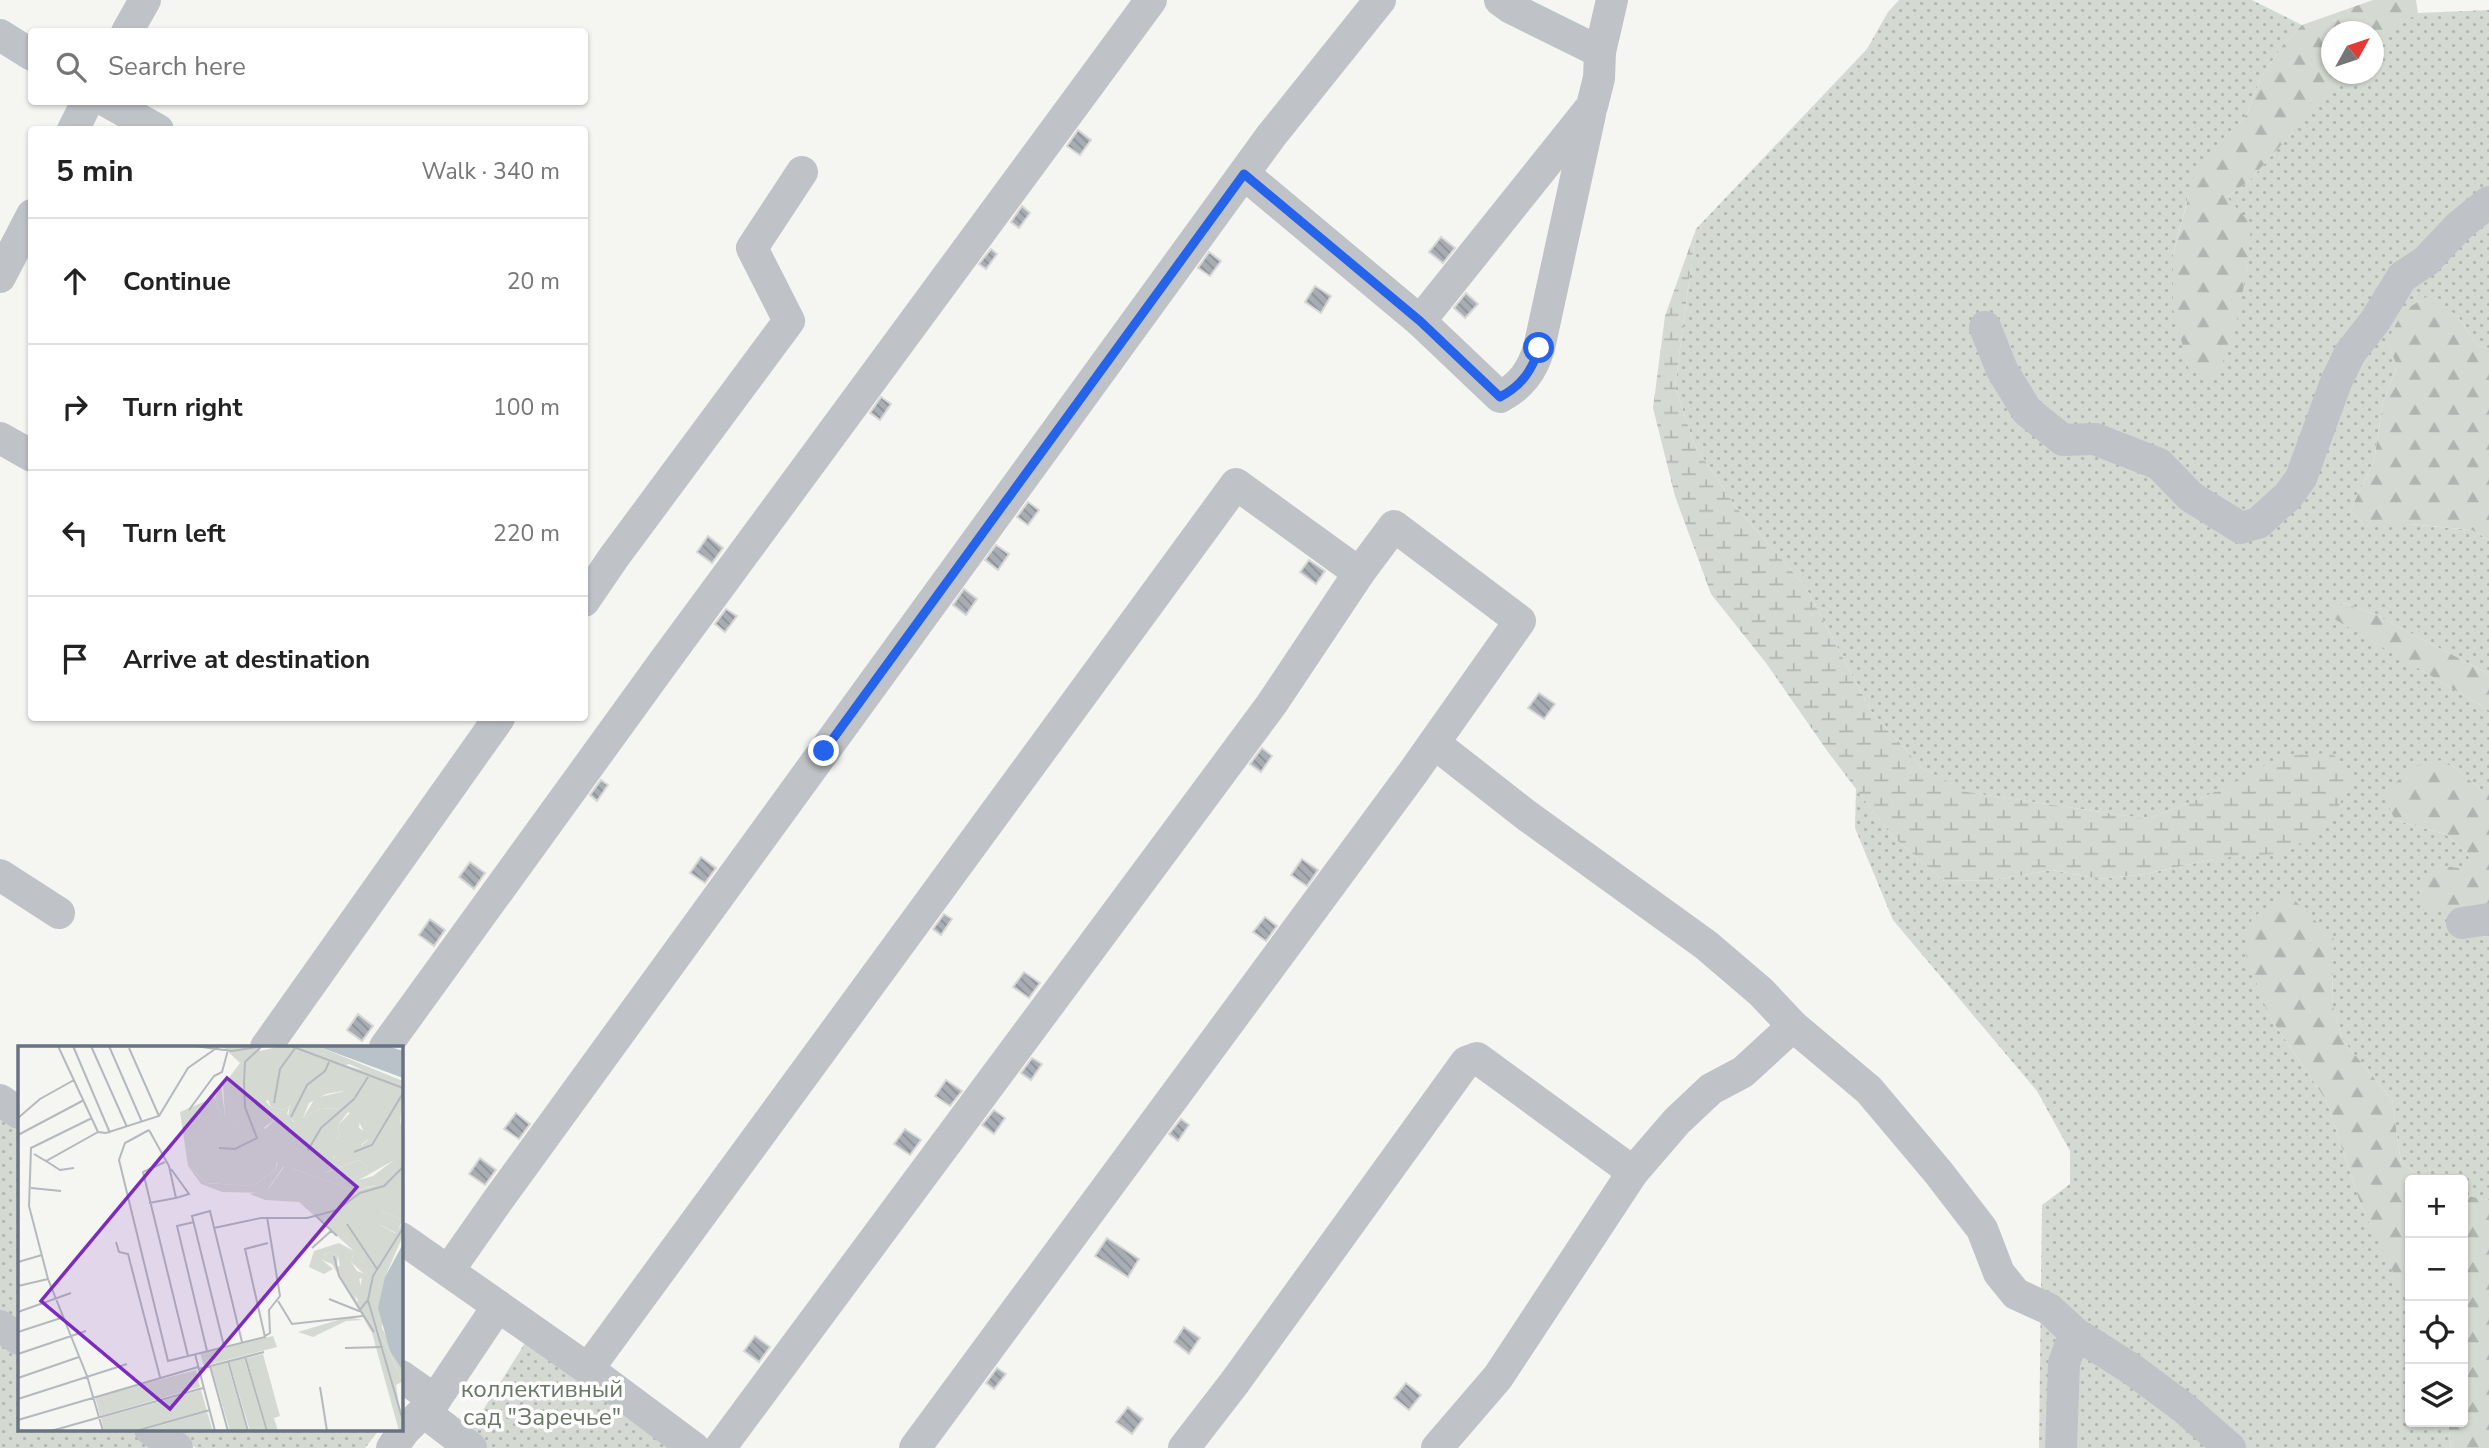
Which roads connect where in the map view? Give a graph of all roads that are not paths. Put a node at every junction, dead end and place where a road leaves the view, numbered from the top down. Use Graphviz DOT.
graph roads {
  1 [pos="145,0"];
  2 [pos="1151,0"];
  3 [pos="1380,0"];
  4 [pos="1500,0"];
  5 [pos="1612,0"];
  6 [pos="129,28"];
  7 [pos="0,35"];
  8 [pos="28,52"];
  9 [pos="1600,52"];
  10 [pos="86,105"];
  11 [pos="113,105"];
  12 [pos="1592,106"];
  13 [pos="75,126"];
  14 [pos="152,126"];
  15 [pos="802,172"];
  16 [pos="1244,174"];
  17 [pos="2489,202"];
  18 [pos="17,229"];
  19 [pos="0,277"];
  20 [pos="1420,321"];
  21 [pos="1985,327"];
  22 [pos="0,438"];
  23 [pos="28,454"];
  24 [pos="1359,573"];
  25 [pos="588,595"];
  26 [pos="497,721"];
  27 [pos="1434,743"];
  28 [pos="0,875"];
  29 [pos="59,913"];
  30 [pos="1793,1026"];
  31 [pos="267,1046"];
  32 [pos="386,1046"];
  33 [pos="0,1100"];
  34 [pos="18,1112"];
  35 [pos="1633,1172"];
  36 [pos="402,1239"];
  37 [pos="449,1270"];
  38 [pos="498,1306"];
  39 [pos="0,1326"];
  40 [pos="2075,1333"];
  41 [pos="18,1338"];
  42 [pos="588,1369"];
  43 [pos="402,1377"];
  44 [pos="429,1406"];
  45 [pos="151,1430"];
  46 [pos="177,1448"];
  47 [pos="392,1448"];
  48 [pos="471,1448"];
  49 [pos="695,1448"];
  50 [pos="720,1448"];
  51 [pos="915,1448"];
  52 [pos="1184,1448"];
  53 [pos="1437,1448"];
  54 [pos="2061,1448"];
  55 [pos="2230,1448"];
  1 -- 6 [label="lane"];
  2 -- 32 [label="lane"];
  3 -- 16 [label="lane"];
  4 -- 9 [label="lane"];
  5 -- 9 [label="lane"];
  7 -- 8 [label="lane"];
  9 -- 12 [label="lane"];
  10 -- 13 [label="lane"];
  11 -- 14 [label="lane"];
  12 -- 20 [label="lane"];
  12 -- 20 [label="lane"];
  15 -- 25 [label="lane"];
  16 -- 20 [label="lane"];
  16 -- 37 [label="lane"];
  17 -- 21 [label="lane"];
  18 -- 19 [label="lane"];
  22 -- 23 [label="lane"];
  24 -- 27 [label="lane"];
  24 -- 42 [label="lane"];
  24 -- 50 [label="lane"];
  26 -- 31 [label="lane"];
  27 -- 30 [label="lane"];
  27 -- 51 [label="lane"];
  28 -- 29 [label="lane"];
  30 -- 35 [label="lane"];
  30 -- 40 [label="lane"];
  33 -- 34 [label="lane"];
  35 -- 52 [label="lane"];
  35 -- 53 [label="lane"];
  36 -- 37 [label="lane"];
  37 -- 38 [label="lane"];
  38 -- 42 [label="lane"];
  38 -- 44 [label="lane"];
  39 -- 41 [label="lane"];
  40 -- 54 [label="lane"];
  40 -- 55 [label="lane"];
  42 -- 49 [label="lane"];
  43 -- 44 [label="lane"];
  44 -- 47 [label="lane"];
  44 -- 48 [label="lane"];
  45 -- 46 [label="lane"];
}
